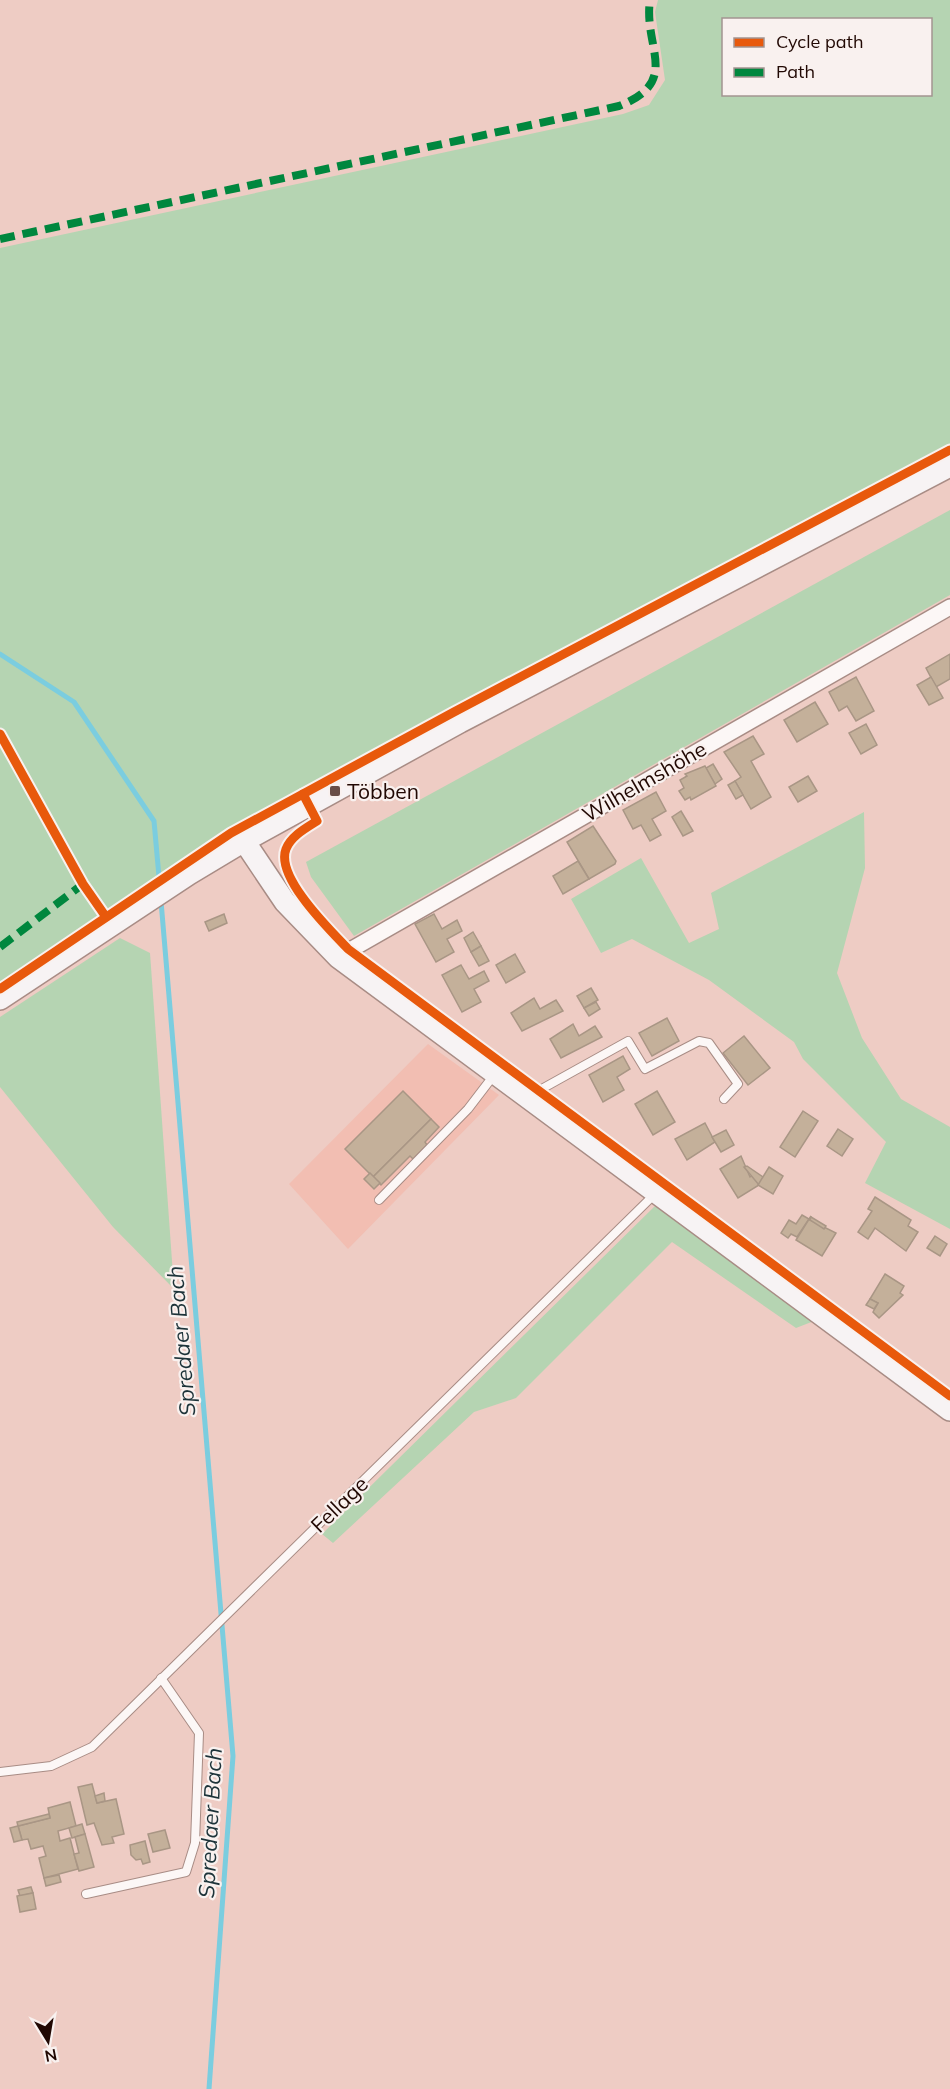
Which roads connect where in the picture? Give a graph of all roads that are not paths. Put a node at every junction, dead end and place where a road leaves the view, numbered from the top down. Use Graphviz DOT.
graph roads {
  1 [pos="950,466"];
  2 [pos="950,607"];
  3 [pos="244,841"];
  4 [pos="95,902"];
  5 [pos="105,917"];
  6 [pos="338,957"];
  7 [pos="0,999"];
  8 [pos="495,1073"];
  9 [pos="724,1099"];
  10 [pos="530,1100"];
  11 [pos="660,1189"];
  12 [pos="379,1200"];
  13 [pos="950,1410"];
  14 [pos="161,1678"];
  15 [pos="0,1772"];
  16 [pos="86,1894"];
  1 -- 3 [label="main road"];
  2 -- 6 [label="street, Wilhelmshöhe"];
  3 -- 6 [label="main road"];
  3 -- 7 [label="main road"];
  4 -- 5 [label="lane"];
  6 -- 8 [label="main road"];
  8 -- 10 [label="main road"];
  8 -- 12 [label="lane"];
  9 -- 10 [label="lane"];
  10 -- 11 [label="main road"];
  11 -- 13 [label="main road"];
  11 -- 14 [label="lane, Fellage"];
  14 -- 15 [label="lane, Fellage"];
  14 -- 16 [label="lane"];
}
